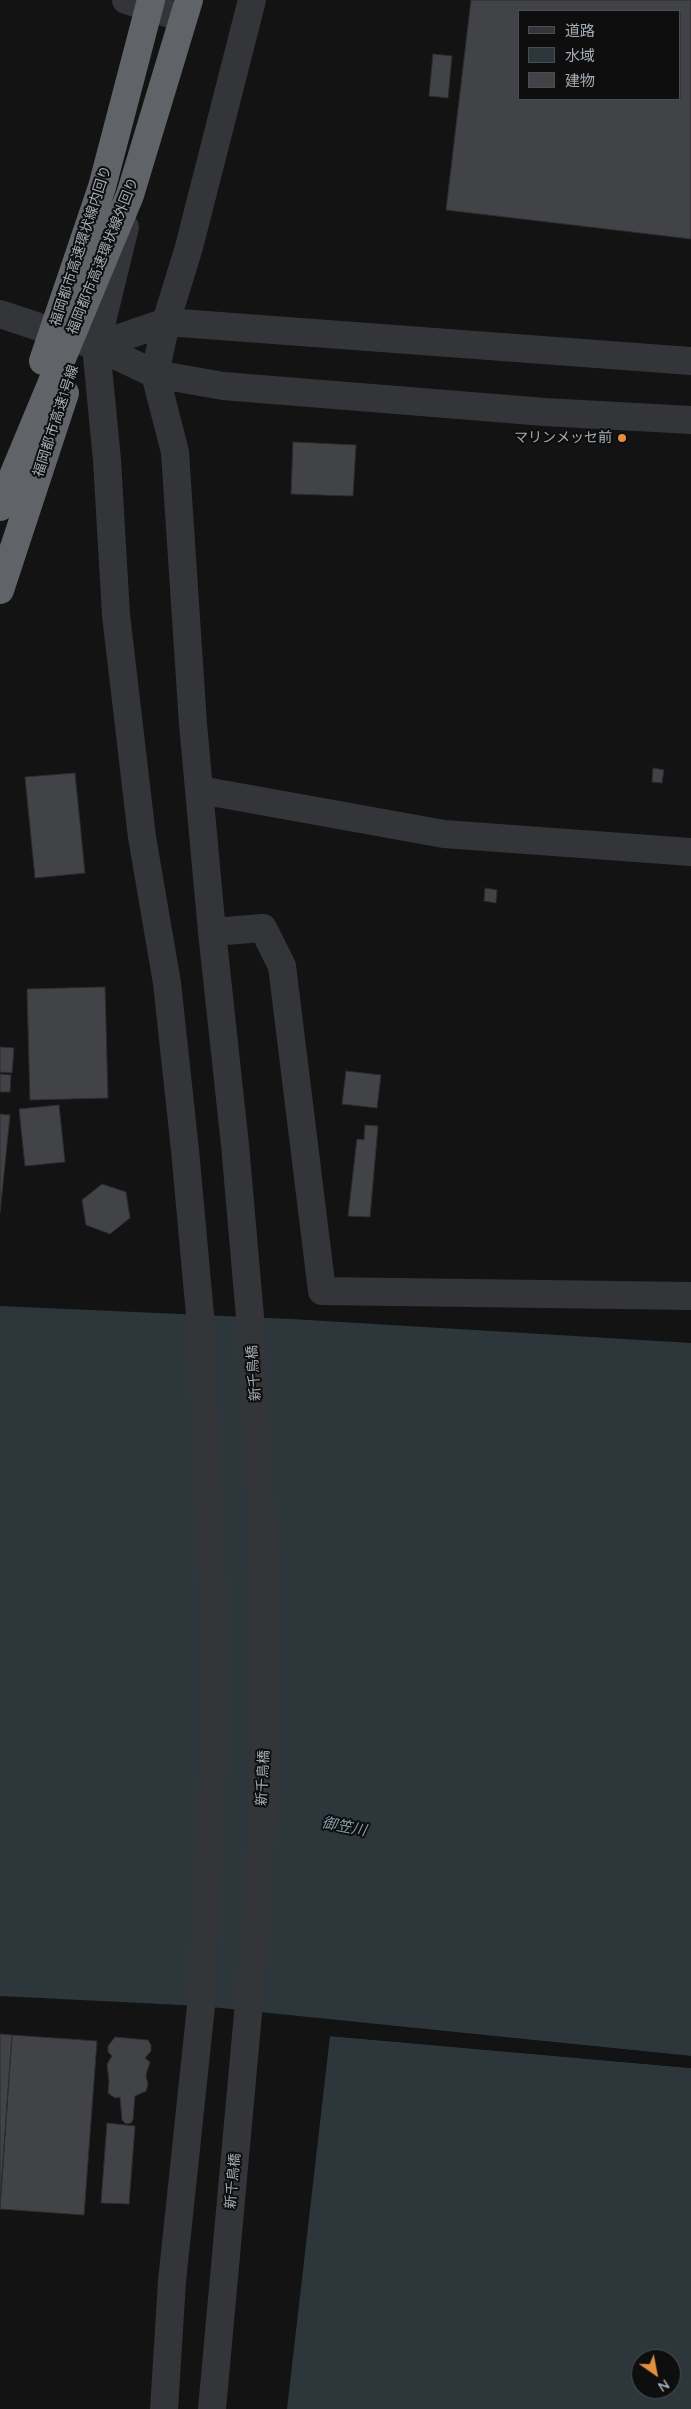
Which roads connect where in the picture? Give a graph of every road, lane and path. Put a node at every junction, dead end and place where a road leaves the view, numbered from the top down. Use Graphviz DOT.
graph roads {
  1 [pos="126,0"];
  2 [pos="151,0"];
  3 [pos="252,0"];
  4 [pos="182,5"];
  5 [pos="130,195"];
  6 [pos="0,314"];
  7 [pos="166,322"];
  8 [pos="96,346"];
  9 [pos="691,361"];
  10 [pos="155,374"];
  11 [pos="691,420"];
  12 [pos="0,488"];
  13 [pos="0,507"];
  14 [pos="0,590"];
  15 [pos="200,790"];
  16 [pos="691,852"];
  17 [pos="212,932"];
  18 [pos="691,1296"];
  19 [pos="164,2409"];
  20 [pos="212,2409"];
  1 -- 4 [label="street"];
  2 -- 12 [label="highway, 福岡都市高速環状線内回り, bridge"];
  3 -- 7 [label="street"];
  4 -- 5 [label="highway, 福岡都市高速環状線外回り, bridge"];
  4 -- 8 [label="street"];
  5 -- 13 [label="highway, 福岡都市高速環状線外回り, bridge"];
  5 -- 14 [label="highway, 福岡都市高速1号線, bridge"];
  6 -- 8 [label="street"];
  7 -- 8 [label="street"];
  7 -- 9 [label="street"];
  7 -- 10 [label="street"];
  8 -- 10 [label="street"];
  8 -- 19 [label="street"];
  10 -- 11 [label="street"];
  10 -- 15 [label="street, 新千鳥橋"];
  15 -- 16 [label="street"];
  15 -- 17 [label="street, 新千鳥橋"];
  17 -- 18 [label="street"];
  17 -- 20 [label="street, 新千鳥橋"];
}
